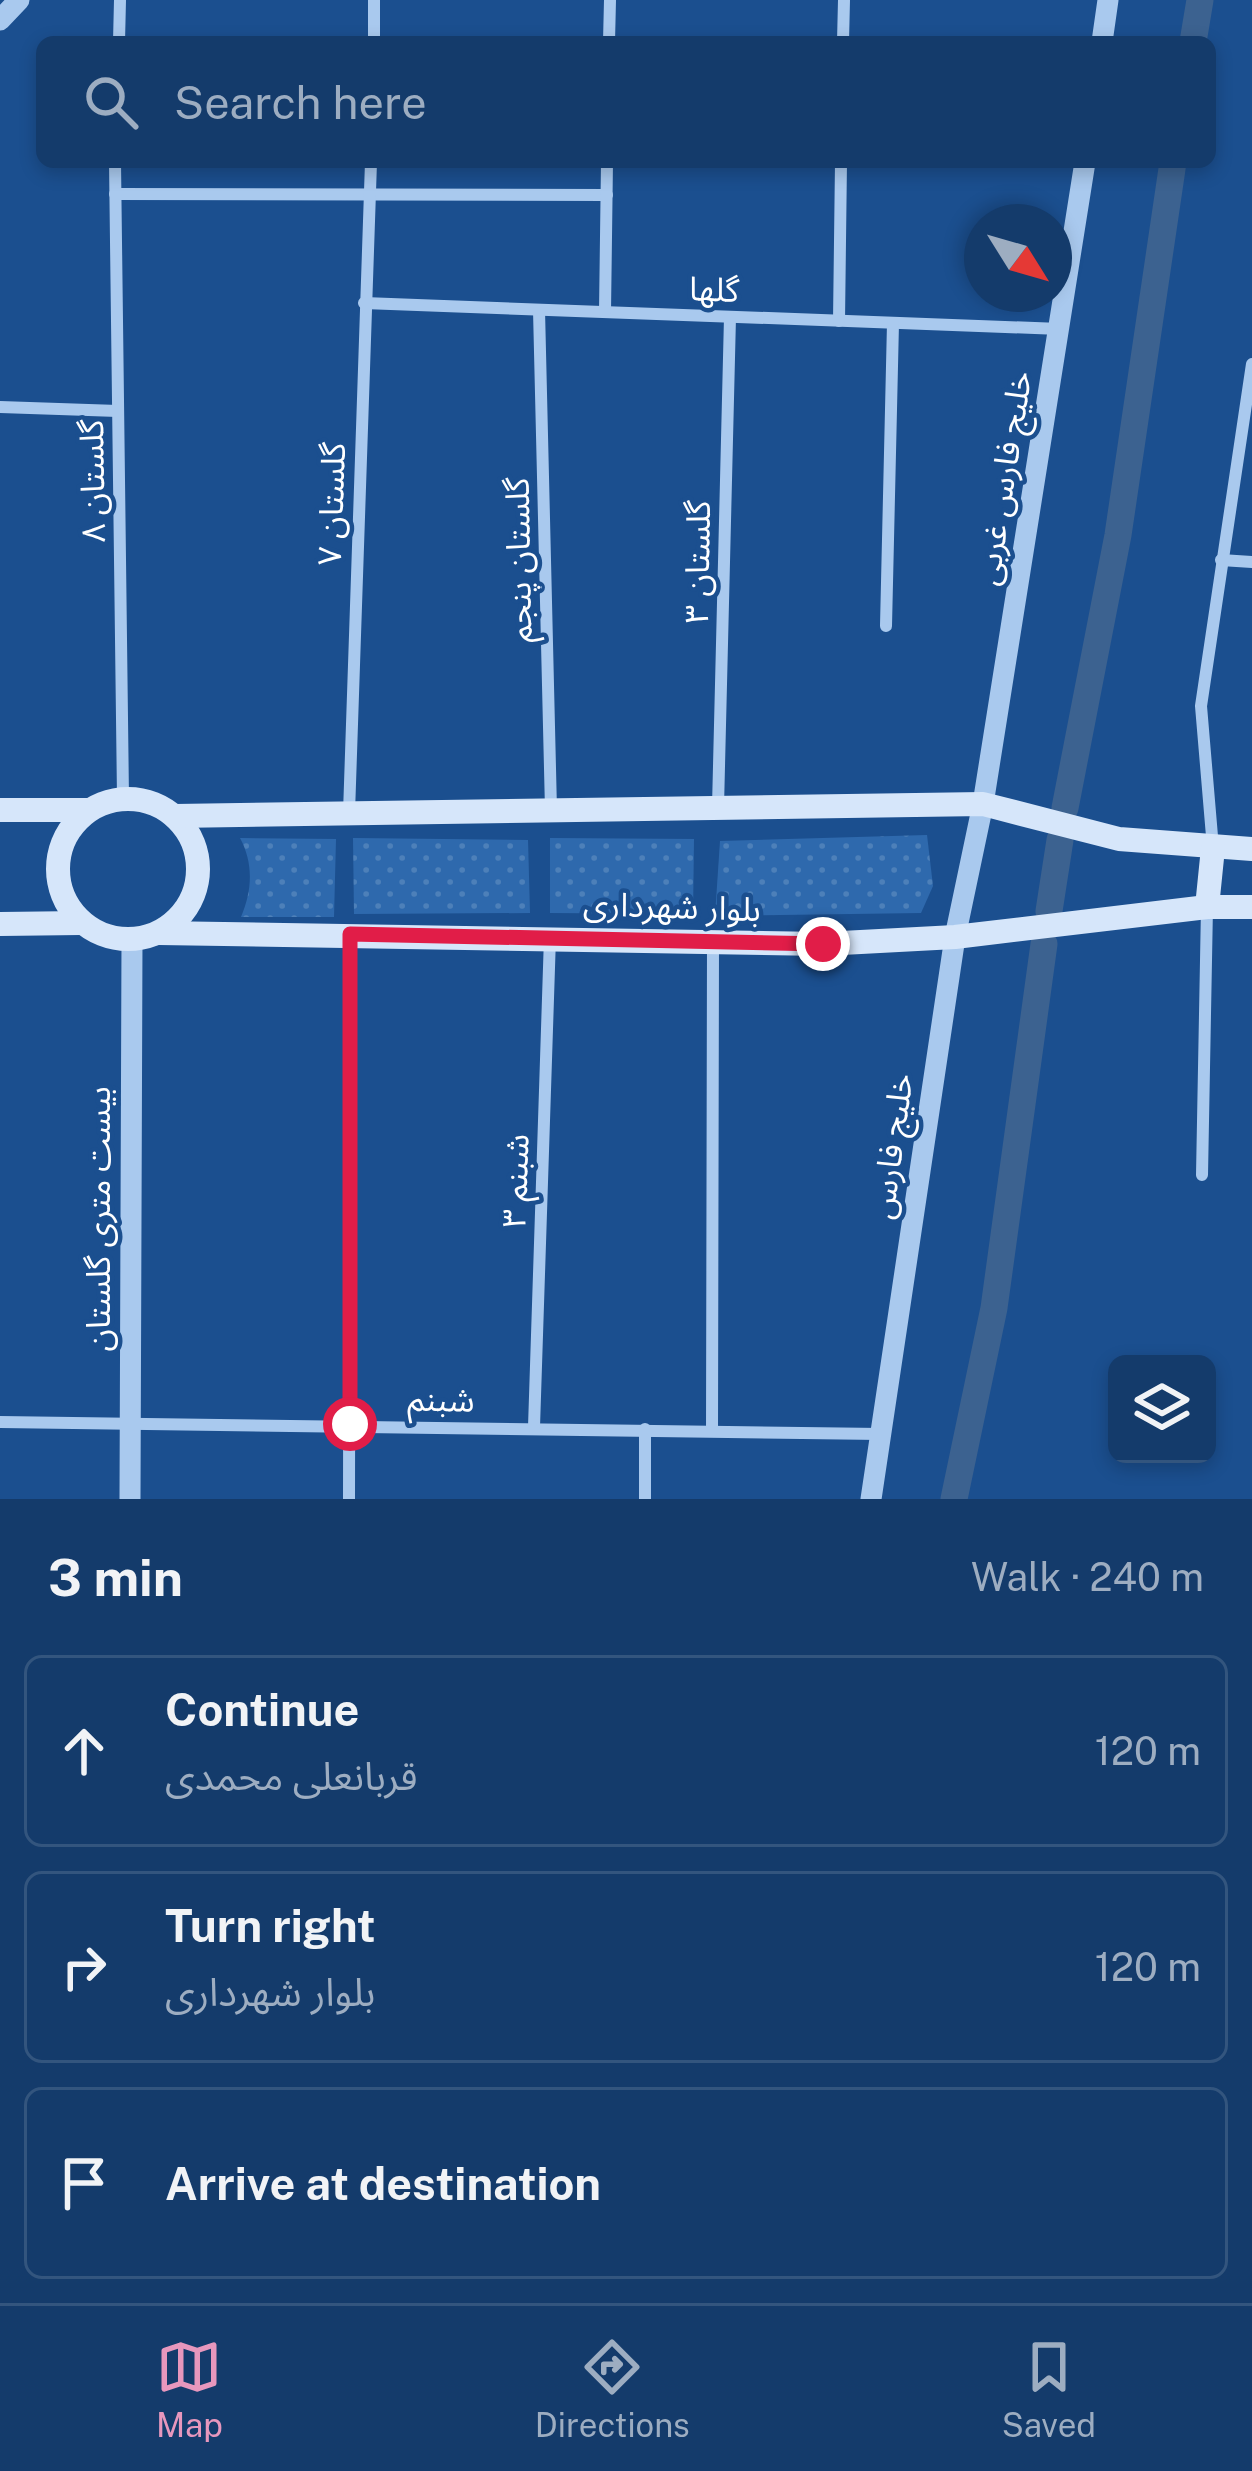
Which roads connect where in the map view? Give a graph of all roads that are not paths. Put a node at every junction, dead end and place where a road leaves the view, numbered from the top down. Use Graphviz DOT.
graph roads {
  1 [pos="19,0"];
  2 [pos="120,0"];
  3 [pos="374,0"];
  4 [pos="610,0"];
  5 [pos="844,0"];
  6 [pos="1108,0"];
  7 [pos="0,20"];
  8 [pos="118,36"];
  9 [pos="374,36"];
  10 [pos="609,36"];
  11 [pos="843,36"];
  12 [pos="1103,36"];
  13 [pos="116,168"];
  14 [pos="371,168"];
  15 [pos="607,168"];
  16 [pos="842,168"];
  17 [pos="1084,168"];
  18 [pos="115,194"];
  19 [pos="371,196"];
  20 [pos="607,196"];
  21 [pos="364,303"];
  22 [pos="538,310"];
  23 [pos="605,312"];
  24 [pos="730,317"];
  25 [pos="839,321"];
  26 [pos="892,323"];
  27 [pos="1061,329"];
  28 [pos="1252,364"];
  29 [pos="0,407"];
  30 [pos="118,411"];
  31 [pos="1221,560"];
  32 [pos="1252,562"];
  33 [pos="886,626"];
  34 [pos="123,798"];
  35 [pos="983,804"];
  36 [pos="718,808"];
  37 [pos="0,810"];
  38 [pos="551,810"];
  39 [pos="88,811"];
  40 [pos="349,813"];
  41 [pos="175,816"];
  42 [pos="1213,848"];
  43 [pos="1252,849"];
  44 [pos="1207,907"];
  45 [pos="1252,907"];
  46 [pos="81,923"];
  47 [pos="0,924"];
  48 [pos="159,933"];
  49 [pos="350,934"];
  50 [pos="550,935"];
  51 [pos="955,937"];
  52 [pos="132,940"];
  53 [pos="713,941"];
  54 [pos="1202,1175"];
  55 [pos="130,1420"];
  56 [pos="0,1422"];
  57 [pos="350,1424"];
  58 [pos="534,1427"];
  59 [pos="645,1429"];
  60 [pos="712,1431"];
  61 [pos="881,1434"];
  62 [pos="130,1499"];
  63 [pos="350,1499"];
  64 [pos="644,1499"];
  65 [pos="871,1499"];
  1 -- 7 [label="street"];
  2 -- 8 [label="street"];
  3 -- 9 [label="street"];
  4 -- 10 [label="street"];
  5 -- 11 [label="street"];
  6 -- 12 [label="street"];
  13 -- 18 [label="street, گلستان ۸"];
  14 -- 19 [label="street, گلستان ۷"];
  15 -- 20 [label="street"];
  16 -- 25 [label="street"];
  17 -- 27 [label="street, خلیج فارس غربی"];
  18 -- 19 [label="street"];
  18 -- 30 [label="street, گلستان ۸"];
  19 -- 20 [label="street"];
  19 -- 21 [label="street, گلستان ۷"];
  20 -- 23 [label="street"];
  21 -- 22 [label="street, گلها"];
  21 -- 40 [label="street, گلستان ۷"];
  22 -- 23 [label="street, گلها"];
  22 -- 38 [label="street, گلستان پنجم"];
  23 -- 24 [label="street, گلها"];
  24 -- 25 [label="street, گلها"];
  24 -- 36 [label="street, گلستان ۳"];
  25 -- 26 [label="street, گلها"];
  26 -- 27 [label="street, گلها"];
  26 -- 33 [label="street"];
  27 -- 35 [label="street, خلیج فارس غربی"];
  28 -- 31 [label="street"];
  29 -- 30 [label="street"];
  30 -- 34 [label="street, گلستان ۸"];
  31 -- 32 [label="street"];
  31 -- 42 [label="street"];
  34 -- 39 [label="main road"];
  34 -- 41 [label="main road"];
  35 -- 36 [label="main road"];
  35 -- 42 [label="main road"];
  35 -- 51 [label="street, خلیج فارس"];
  36 -- 38 [label="main road"];
  37 -- 39 [label="main road"];
  38 -- 40 [label="main road"];
  39 -- 46 [label="main road"];
  40 -- 41 [label="main road"];
  41 -- 48 [label="main road"];
  42 -- 43 [label="main road"];
  42 -- 44 [label="main road"];
  44 -- 45 [label="main road, بلوار شهرداری"];
  44 -- 51 [label="main road, بلوار شهرداری"];
  44 -- 54 [label="street"];
  46 -- 47 [label="main road"];
  46 -- 52 [label="main road"];
  48 -- 49 [label="main road, بلوار شهرداری"];
  48 -- 52 [label="main road"];
  49 -- 50 [label="main road, بلوار شهرداری"];
  49 -- 57 [label="street"];
  50 -- 53 [label="main road, بلوار شهرداری"];
  50 -- 58 [label="street, شبنم ۳"];
  51 -- 53 [label="main road, بلوار شهرداری"];
  51 -- 61 [label="street, خلیج فارس"];
  52 -- 55 [label="street, بیست متری گلستان"];
  53 -- 60 [label="street"];
  55 -- 56 [label="street, شبنم"];
  55 -- 57 [label="street, شبنم"];
  55 -- 62 [label="street, بیست متری گلستان"];
  57 -- 58 [label="street, شبنم"];
  57 -- 63 [label="street"];
  58 -- 59 [label="street, شبنم"];
  59 -- 60 [label="street, شبنم"];
  59 -- 64 [label="street"];
  60 -- 61 [label="street, شبنم"];
  61 -- 65 [label="street, خلیج فارس"];
}
